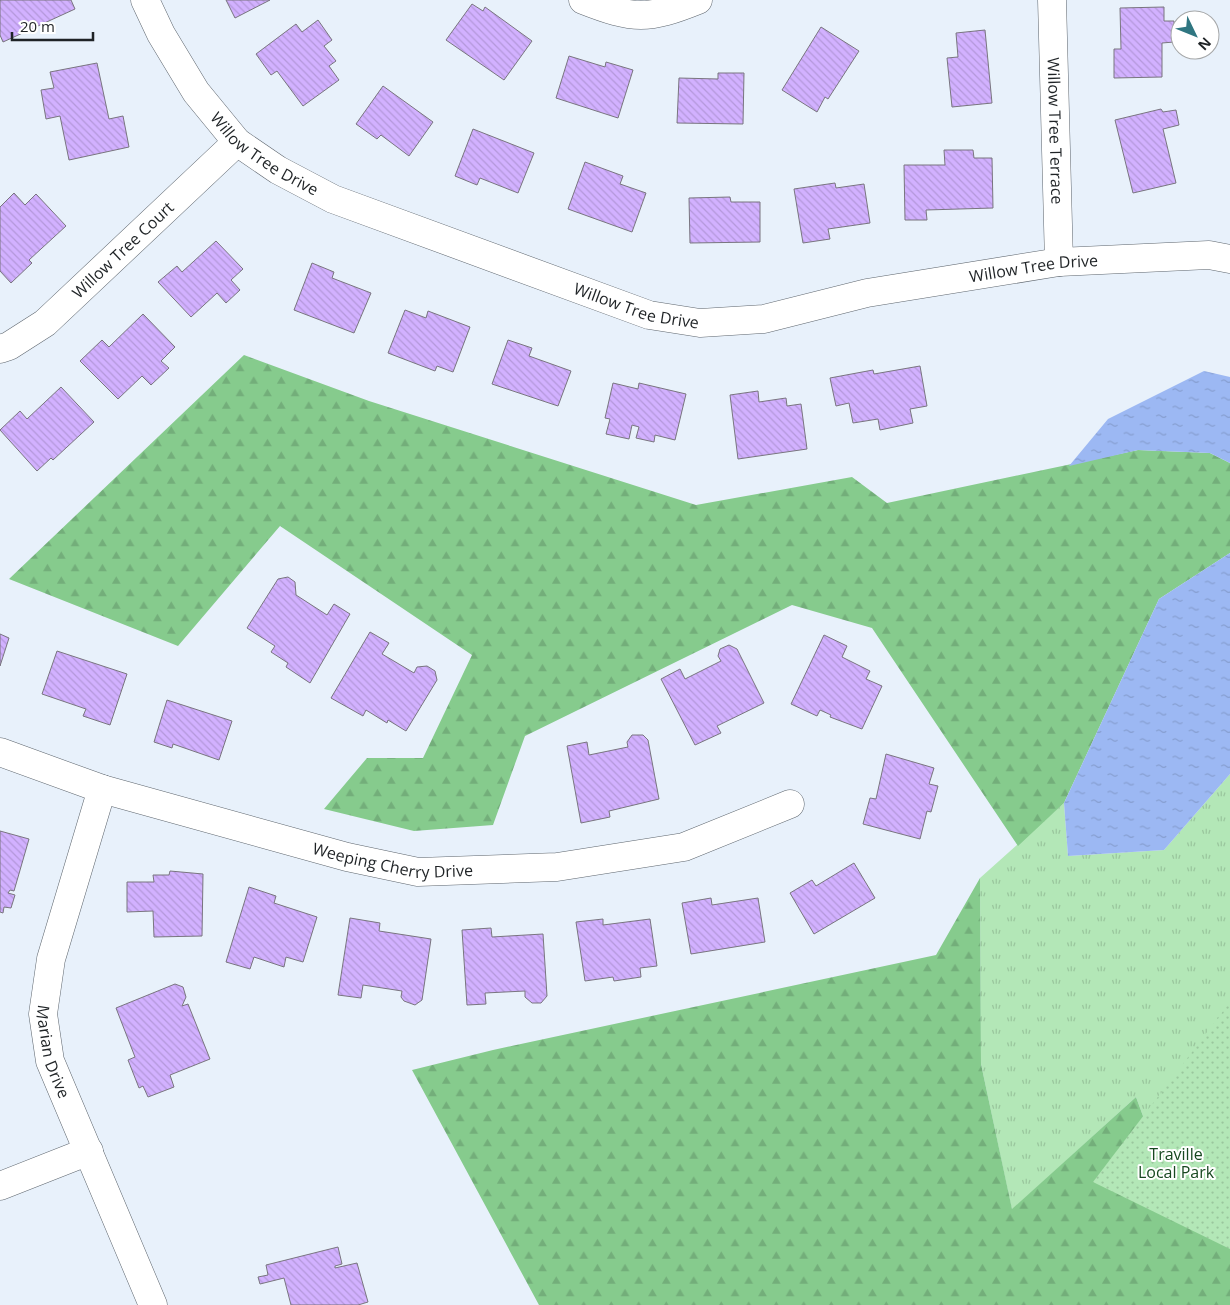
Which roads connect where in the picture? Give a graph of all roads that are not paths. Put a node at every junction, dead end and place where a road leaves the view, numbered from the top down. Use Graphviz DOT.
graph roads {
  1 [pos="145,0"];
  2 [pos="583,0"];
  3 [pos="698,0"];
  4 [pos="1052,0"];
  5 [pos="238,142"];
  6 [pos="1230,259"];
  7 [pos="1059,262"];
  8 [pos="0,349"];
  9 [pos="0,752"];
  10 [pos="102,789"];
  11 [pos="790,804"];
  12 [pos="89,1152"];
  13 [pos="0,1186"];
  14 [pos="153,1305"];
  1 -- 5 [label="street, Willow Tree Drive"];
  2 -- 3 [label="street"];
  4 -- 7 [label="street, Willow Tree Terrace"];
  5 -- 7 [label="street, Willow Tree Drive"];
  5 -- 8 [label="street, Willow Tree Court"];
  6 -- 7 [label="street, Willow Tree Drive"];
  9 -- 10 [label="street, Weeping Cherry Drive"];
  10 -- 11 [label="street, Weeping Cherry Drive"];
  10 -- 12 [label="street, Marian Drive"];
  12 -- 13 [label="street"];
  12 -- 14 [label="street, Marian Drive"];
}
